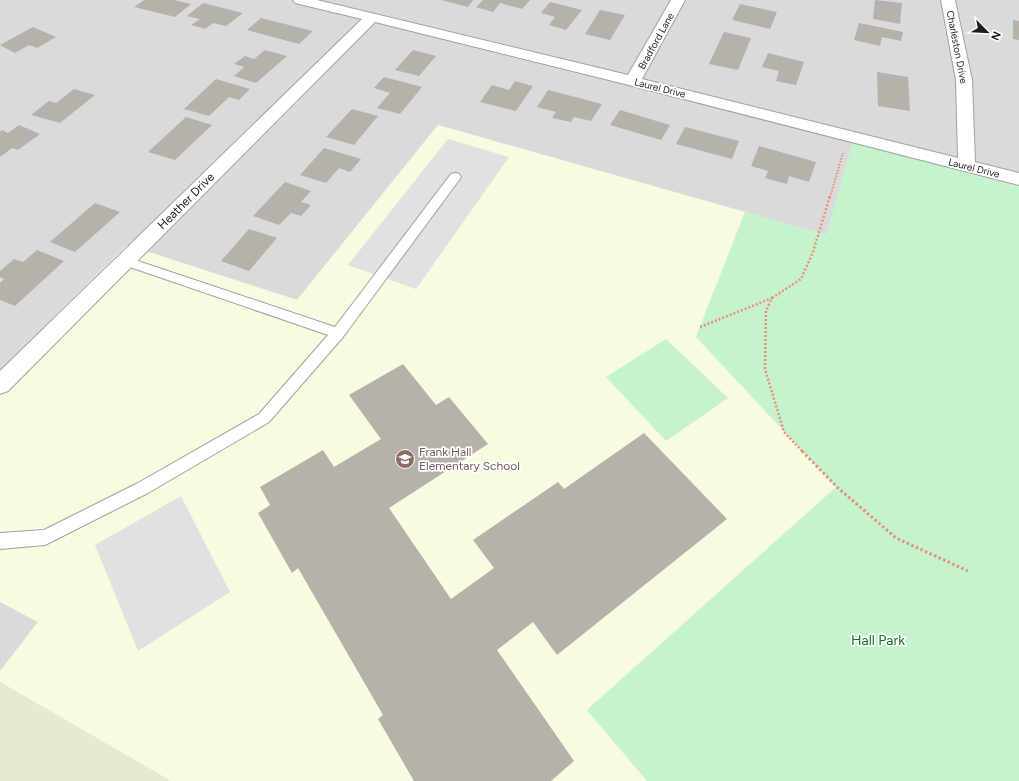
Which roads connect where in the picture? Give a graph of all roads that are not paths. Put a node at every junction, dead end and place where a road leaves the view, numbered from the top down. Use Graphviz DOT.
graph roads {
  1 [pos="300,0"];
  2 [pos="678,0"];
  3 [pos="948,0"];
  4 [pos="372,17"];
  5 [pos="633,82"];
  6 [pos="967,166"];
  7 [pos="455,177"];
  8 [pos="1019,179"];
  9 [pos="126,261"];
  10 [pos="338,334"];
  11 [pos="0,385"];
  12 [pos="0,541"];
  1 -- 4 [label="street, Laurel Drive"];
  2 -- 5 [label="street, Bradford Lane"];
  3 -- 6 [label="street, Charleston Drive"];
  4 -- 5 [label="street, Laurel Drive"];
  4 -- 9 [label="street, Heather Drive"];
  5 -- 6 [label="street, Laurel Drive"];
  6 -- 8 [label="street, Laurel Drive"];
  7 -- 10 [label="lane"];
  9 -- 10 [label="lane"];
  9 -- 11 [label="street, Heather Drive"];
  10 -- 12 [label="lane"];
}
